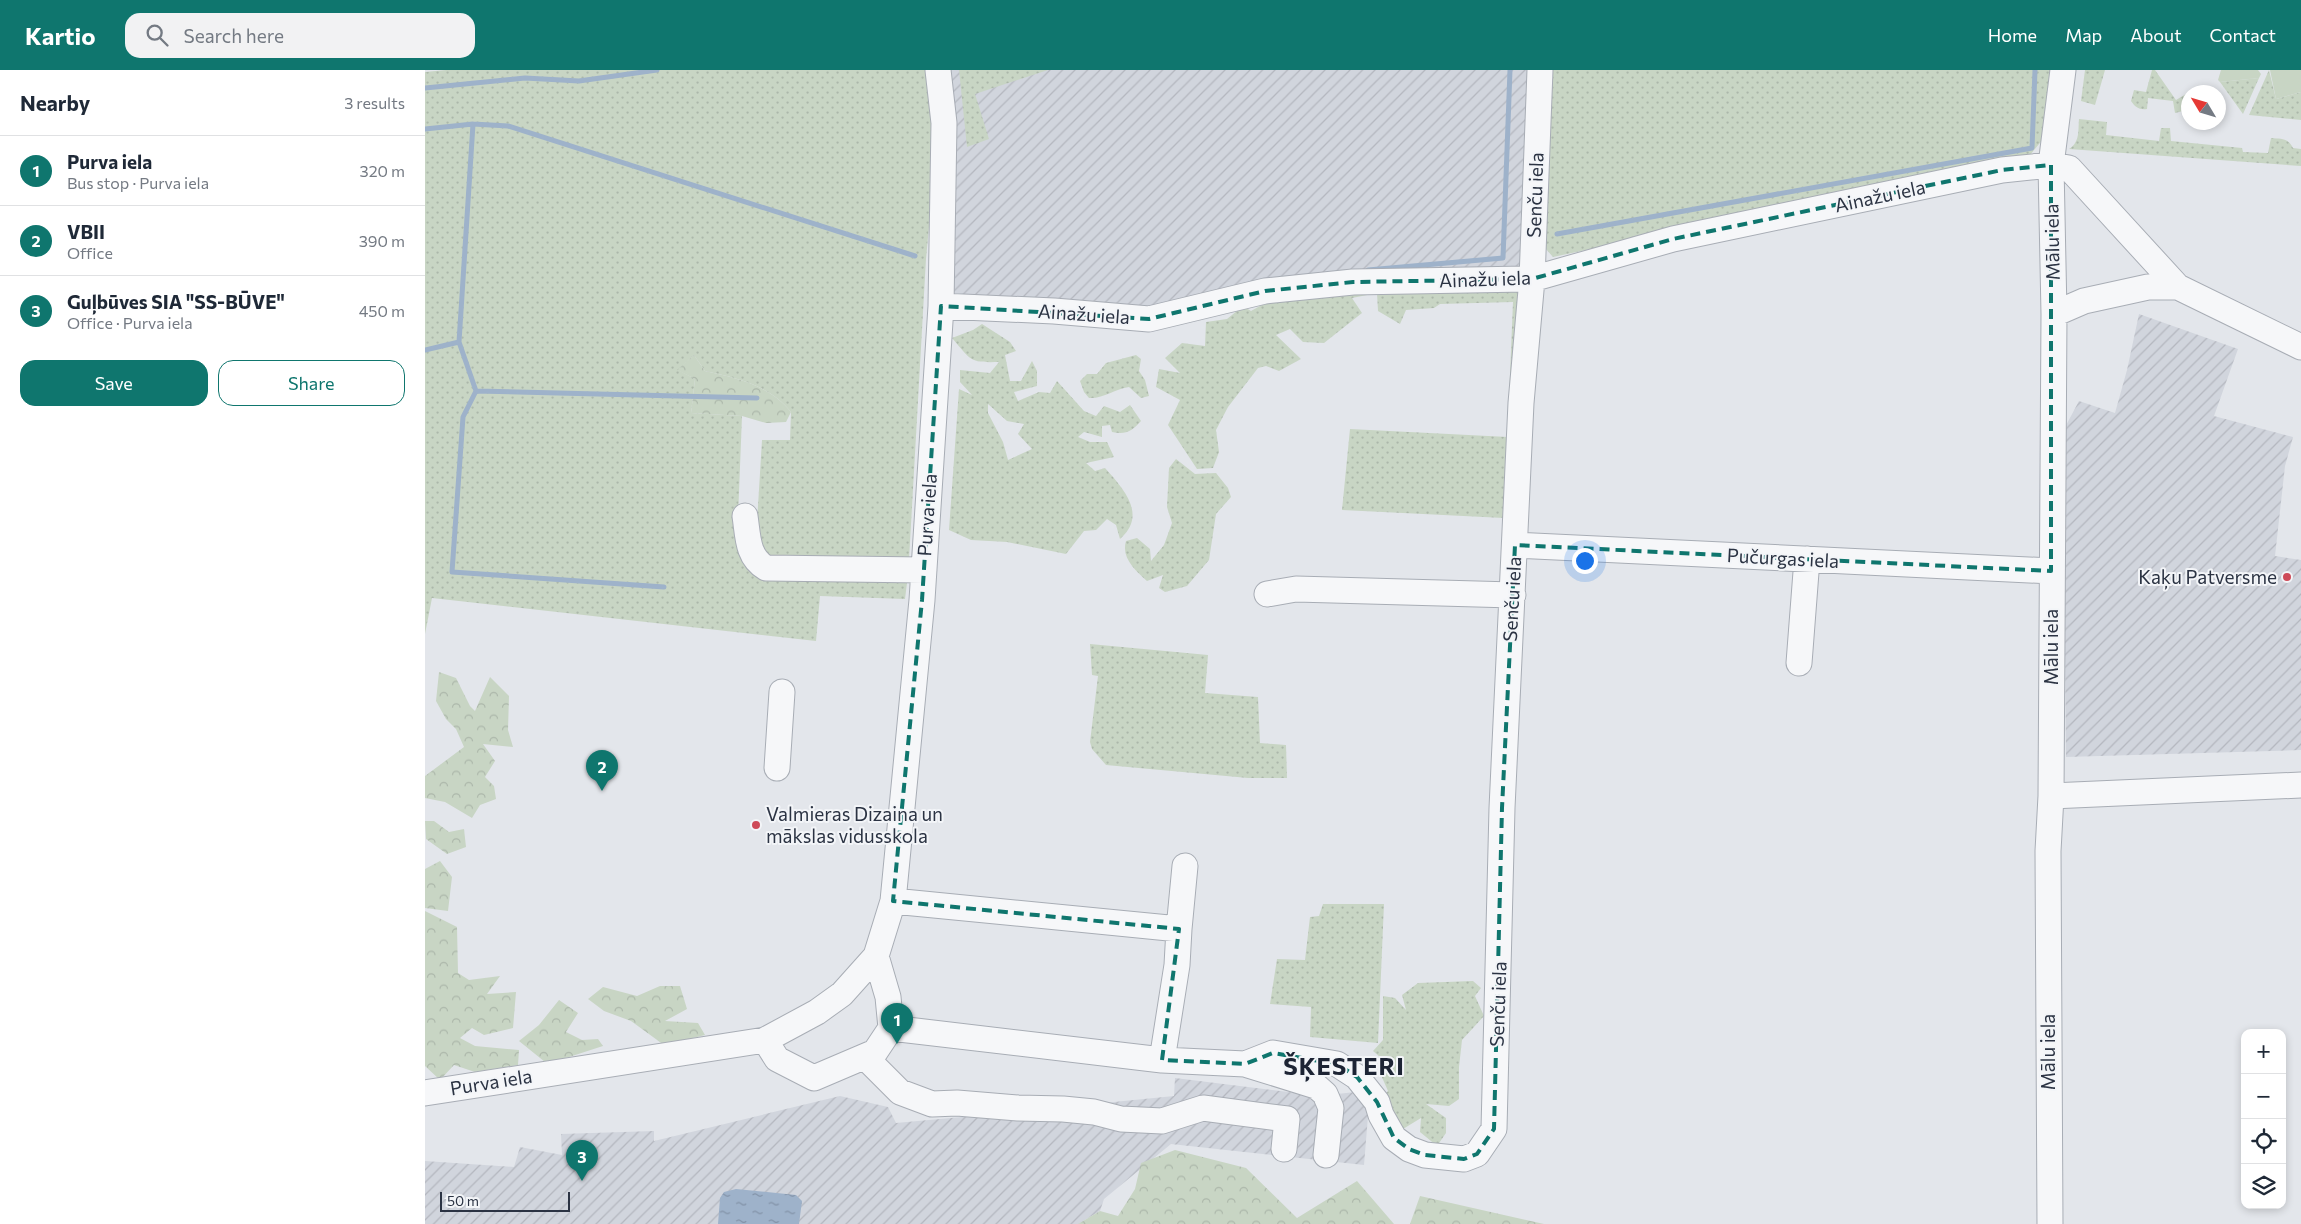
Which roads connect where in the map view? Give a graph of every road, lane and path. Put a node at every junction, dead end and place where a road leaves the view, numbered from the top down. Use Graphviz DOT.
graph roads {
  1 [pos="938,70"];
  2 [pos="1539,70"];
  3 [pos="2063,70"];
  4 [pos="2051,165"];
  5 [pos="1532,279"];
  6 [pos="2178,287"];
  7 [pos="941,306"];
  8 [pos="2054,314"];
  9 [pos="2301,347"];
  10 [pos="745,516"];
  11 [pos="1515,546"];
  12 [pos="1807,559"];
  13 [pos="923,570"];
  14 [pos="2051,571"];
  15 [pos="1267,594"];
  16 [pos="1513,595"];
  17 [pos="1799,663"];
  18 [pos="782,692"];
  19 [pos="777,768"];
  20 [pos="2301,785"];
  21 [pos="2051,796"];
  22 [pos="1185,866"];
  23 [pos="893,901"];
  24 [pos="1179,929"];
  25 [pos="875,956"];
  26 [pos="891,1028"];
  27 [pos="765,1040"];
  28 [pos="865,1057"];
  29 [pos="1162,1060"];
  30 [pos="1245,1064"];
  31 [pos="425,1093"];
  32 [pos="1284,1149"];
  33 [pos="1326,1155"];
  34 [pos="2050,1224"];
  1 -- 7 [label="street, Purva iela"];
  2 -- 5 [label="street, Senču iela"];
  3 -- 4 [label="street, Mālu iela"];
  4 -- 5 [label="street, Ainažu iela"];
  4 -- 6 [label="street"];
  4 -- 8 [label="street, Mālu iela"];
  5 -- 7 [label="street, Ainažu iela"];
  5 -- 11 [label="street, Senču iela"];
  6 -- 8 [label="street"];
  6 -- 9 [label="street"];
  7 -- 13 [label="street, Purva iela"];
  8 -- 14 [label="street, Mālu iela"];
  10 -- 13 [label="street"];
  11 -- 12 [label="street, Pučurgas iela"];
  11 -- 16 [label="street, Senču iela"];
  12 -- 14 [label="street, Pučurgas iela"];
  12 -- 17 [label="street"];
  13 -- 23 [label="street, Purva iela"];
  14 -- 21 [label="street, Mālu iela"];
  15 -- 16 [label="street"];
  16 -- 30 [label="street, Senču iela"];
  18 -- 19 [label="street"];
  20 -- 21 [label="street"];
  21 -- 34 [label="street, Mālu iela"];
  22 -- 24 [label="street"];
  23 -- 24 [label="street"];
  23 -- 25 [label="street, Purva iela"];
  24 -- 29 [label="street"];
  25 -- 26 [label="street"];
  25 -- 27 [label="street, Purva iela"];
  26 -- 28 [label="street"];
  26 -- 29 [label="street"];
  27 -- 28 [label="street"];
  27 -- 31 [label="street, Purva iela"];
  28 -- 32 [label="street"];
  29 -- 30 [label="street"];
  30 -- 33 [label="street"];
}
